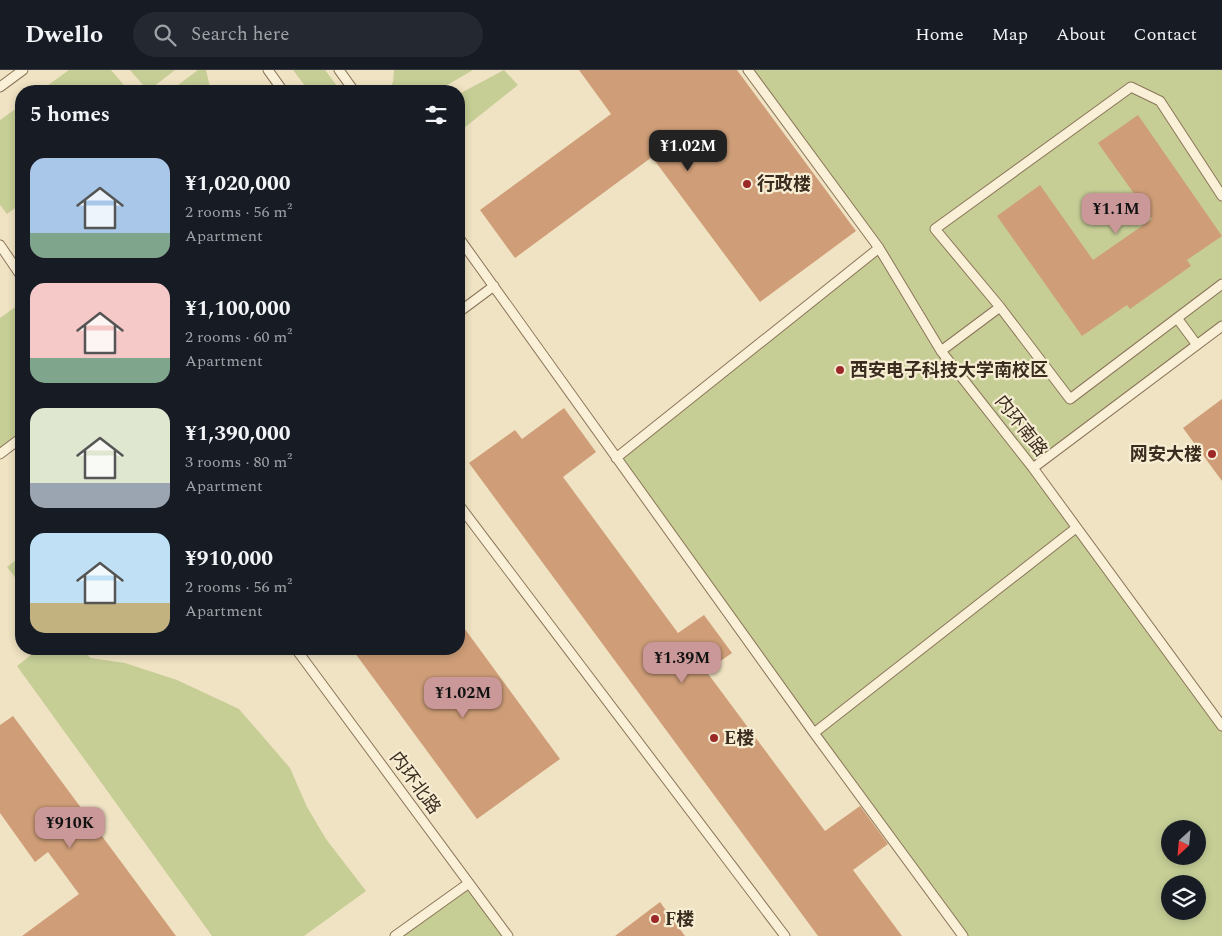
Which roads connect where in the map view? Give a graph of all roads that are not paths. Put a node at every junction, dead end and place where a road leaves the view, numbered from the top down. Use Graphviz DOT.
graph roads {
  1 [pos="23,70"];
  2 [pos="268,70"];
  3 [pos="339,70"];
  4 [pos="748,70"];
  5 [pos="279,85"];
  6 [pos="350,85"];
  7 [pos="0,87"];
  8 [pos="1222,196"];
  9 [pos="0,246"];
  10 [pos="465,246"];
  11 [pos="879,248"];
  12 [pos="15,267"];
  13 [pos="1222,284"];
  14 [pos="494,286"];
  15 [pos="1000,307"];
  16 [pos="465,308"];
  17 [pos="1177,318"];
  18 [pos="1222,326"];
  19 [pos="1197,345"];
  20 [pos="941,351"];
  21 [pos="15,443"];
  22 [pos="0,454"];
  23 [pos="616,458"];
  24 [pos="1033,468"];
  25 [pos="465,513"];
  26 [pos="1076,528"];
  27 [pos="300,655"];
  28 [pos="1222,726"];
  29 [pos="814,733"];
  30 [pos="469,883"];
  31 [pos="395,936"];
  32 [pos="508,936"];
  33 [pos="785,936"];
  34 [pos="963,936"];
  1 -- 7 [label="lane"];
  2 -- 5 [label="lane"];
  3 -- 6 [label="lane"];
  4 -- 11 [label="lane, 内环南路"];
  8 -- 15 [label="lane"];
  9 -- 12 [label="lane"];
  10 -- 14 [label="lane"];
  11 -- 20 [label="lane, 内环南路"];
  11 -- 23 [label="lane"];
  13 -- 17 [label="lane"];
  14 -- 16 [label="lane"];
  14 -- 23 [label="lane"];
  15 -- 17 [label="lane"];
  15 -- 20 [label="lane"];
  17 -- 19 [label="lane"];
  18 -- 19 [label="lane"];
  19 -- 24 [label="lane"];
  20 -- 24 [label="lane, 内环南路"];
  21 -- 22 [label="lane"];
  23 -- 29 [label="lane"];
  24 -- 26 [label="lane, 内环南路"];
  25 -- 33 [label="lane"];
  26 -- 28 [label="lane, 内环南路"];
  26 -- 29 [label="lane"];
  27 -- 30 [label="lane, 内环北路"];
  29 -- 34 [label="lane"];
  30 -- 31 [label="lane"];
  30 -- 32 [label="lane, 内环北路"];
}
